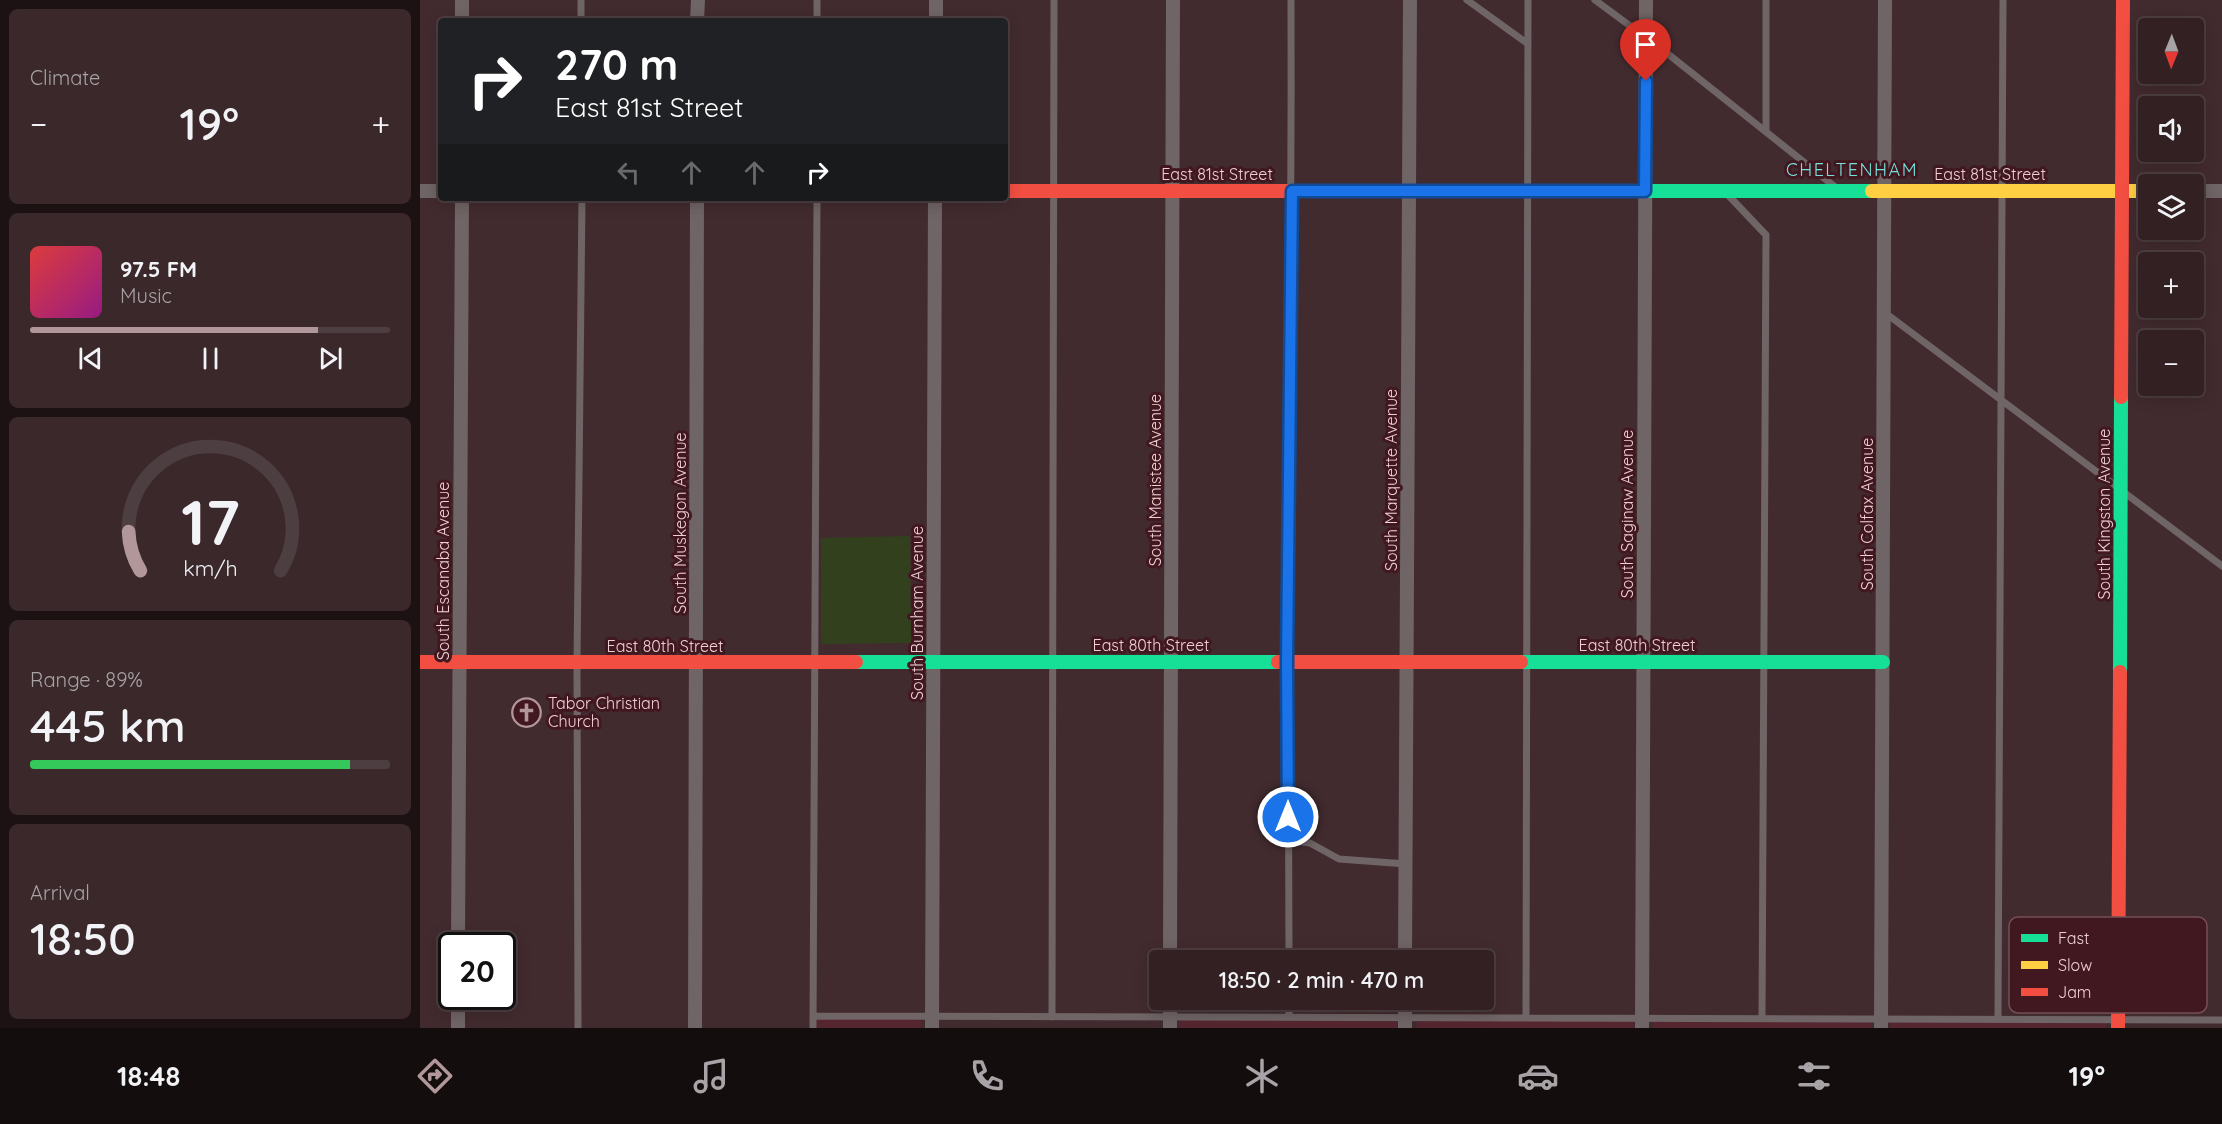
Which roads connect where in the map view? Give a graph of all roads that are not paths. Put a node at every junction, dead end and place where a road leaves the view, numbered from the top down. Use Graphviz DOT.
graph roads {
  1 [pos="462,0"];
  2 [pos="581,0"];
  3 [pos="698,0"];
  4 [pos="817,0"];
  5 [pos="936,0"];
  6 [pos="1054,0"];
  7 [pos="1173,0"];
  8 [pos="1291,0"];
  9 [pos="1410,0"];
  10 [pos="1467,0"];
  11 [pos="1528,0"];
  12 [pos="1595,0"];
  13 [pos="1646,0"];
  14 [pos="1766,0"];
  15 [pos="1885,0"];
  16 [pos="2003,0"];
  17 [pos="2123,0"];
  18 [pos="462,18"];
  19 [pos="582,18"];
  20 [pos="698,18"];
  21 [pos="817,18"];
  22 [pos="936,18"];
  23 [pos="1646,38"];
  24 [pos="1528,44"];
  25 [pos="1766,131"];
  26 [pos="420,191"];
  27 [pos="438,191"];
  28 [pos="1008,191"];
  29 [pos="1054,191"];
  30 [pos="1172,191"];
  31 [pos="1292,191"];
  32 [pos="1408,191"];
  33 [pos="1528,191"];
  34 [pos="1645,191"];
  35 [pos="1724,191"];
  36 [pos="1840,191"];
  37 [pos="1884,191"];
  38 [pos="2002,191"];
  39 [pos="2122,191"];
  40 [pos="2138,191"];
  41 [pos="2204,191"];
  42 [pos="2222,191"];
  43 [pos="462,201"];
  44 [pos="582,201"];
  45 [pos="697,201"];
  46 [pos="817,201"];
  47 [pos="935,201"];
  48 [pos="1884,312"];
  49 [pos="2001,399"];
  50 [pos="2121,490"];
  51 [pos="2222,566"];
  52 [pos="420,662"];
  53 [pos="459,662"];
  54 [pos="577,662"];
  55 [pos="696,662"];
  56 [pos="815,662"];
  57 [pos="933,662"];
  58 [pos="1053,662"];
  59 [pos="1170,662"];
  60 [pos="1287,662"];
  61 [pos="1406,662"];
  62 [pos="1527,662"];
  63 [pos="1643,662"];
  64 [pos="1764,662"];
  65 [pos="1883,662"];
  66 [pos="1288,840"];
  67 [pos="1406,864"];
  68 [pos="2119,917"];
  69 [pos="458,932"];
  70 [pos="1170,950"];
  71 [pos="1289,950"];
  72 [pos="1405,950"];
  73 [pos="458,1010"];
  74 [pos="1289,1010"];
  75 [pos="813,1017"];
  76 [pos="1052,1017"];
  77 [pos="1289,1017"];
  78 [pos="1526,1018"];
  79 [pos="1762,1018"];
  80 [pos="2002,1019"];
  81 [pos="2222,1020"];
  82 [pos="932,1022"];
  83 [pos="1170,1023"];
  84 [pos="1405,1023"];
  85 [pos="1642,1023"];
  86 [pos="1881,1023"];
  87 [pos="2118,1024"];
  88 [pos="458,1028"];
  89 [pos="578,1028"];
  90 [pos="695,1028"];
  91 [pos="813,1028"];
  92 [pos="2005,1028"];
  1 -- 18 [label="street"];
  2 -- 19 [label="lane"];
  3 -- 20 [label="street"];
  4 -- 21 [label="lane"];
  5 -- 22 [label="street"];
  6 -- 29 [label="lane"];
  7 -- 30 [label="street, South Manistee Avenue"];
  8 -- 31 [label="lane"];
  9 -- 32 [label="street, South Marquette Avenue"];
  10 -- 24 [label="lane"];
  11 -- 24 [label="lane"];
  12 -- 23 [label="lane"];
  13 -- 23 [label="street, South Saginaw Avenue"];
  14 -- 25 [label="lane"];
  15 -- 37 [label="street, South Colfax Avenue"];
  16 -- 38 [label="lane"];
  17 -- 39 [label="street, South Kingston Avenue"];
  23 -- 25 [label="lane"];
  23 -- 34 [label="street, South Saginaw Avenue"];
  24 -- 33 [label="lane"];
  25 -- 36 [label="lane"];
  26 -- 27 [label="street"];
  28 -- 29 [label="street, East 81st Street"];
  29 -- 30 [label="street, East 81st Street"];
  29 -- 58 [label="lane"];
  30 -- 31 [label="street, East 81st Street"];
  30 -- 59 [label="street, South Manistee Avenue"];
  31 -- 32 [label="street, East 81st Street"];
  31 -- 60 [label="lane"];
  32 -- 33 [label="street, East 81st Street"];
  32 -- 61 [label="street, South Marquette Avenue"];
  33 -- 34 [label="street, East 81st Street"];
  33 -- 62 [label="lane"];
  34 -- 35 [label="street, East 81st Street"];
  34 -- 63 [label="street, South Saginaw Avenue"];
  35 -- 36 [label="street, East 81st Street"];
  35 -- 64 [label="lane"];
  36 -- 37 [label="street, East 81st Street"];
  37 -- 38 [label="street, East 81st Street"];
  37 -- 48 [label="street, South Colfax Avenue"];
  38 -- 39 [label="street, East 81st Street"];
  38 -- 49 [label="lane"];
  39 -- 40 [label="street, East 81st Street"];
  39 -- 50 [label="street, South Kingston Avenue"];
  41 -- 42 [label="street"];
  43 -- 53 [label="street, South Escanaba Avenue"];
  44 -- 54 [label="lane"];
  45 -- 55 [label="street, South Muskegon Avenue"];
  46 -- 56 [label="lane"];
  47 -- 57 [label="street, South Burnham Avenue"];
  48 -- 49 [label="lane"];
  48 -- 65 [label="street, South Colfax Avenue"];
  49 -- 50 [label="lane"];
  49 -- 80 [label="lane"];
  50 -- 51 [label="lane"];
  50 -- 68 [label="street, South Kingston Avenue"];
  52 -- 53 [label="street, East 80th Street"];
  53 -- 54 [label="street, East 80th Street"];
  53 -- 69 [label="street, South Escanaba Avenue"];
  54 -- 55 [label="street, East 80th Street"];
  54 -- 89 [label="lane"];
  55 -- 56 [label="street, East 80th Street"];
  55 -- 90 [label="street, South Muskegon Avenue"];
  56 -- 57 [label="street, East 80th Street"];
  56 -- 75 [label="lane"];
  57 -- 58 [label="street, East 80th Street"];
  57 -- 82 [label="street, South Burnham Avenue"];
  58 -- 59 [label="street, East 80th Street"];
  58 -- 76 [label="lane"];
  59 -- 60 [label="street, East 80th Street"];
  59 -- 70 [label="street, South Manistee Avenue"];
  60 -- 61 [label="street, East 80th Street"];
  60 -- 66 [label="lane"];
  61 -- 62 [label="street, East 80th Street"];
  61 -- 67 [label="street, South Marquette Avenue"];
  62 -- 63 [label="street, East 80th Street"];
  62 -- 78 [label="lane"];
  63 -- 64 [label="street, East 80th Street"];
  63 -- 85 [label="street, South Saginaw Avenue"];
  64 -- 65 [label="street, East 80th Street"];
  64 -- 79 [label="lane"];
  65 -- 86 [label="street, South Colfax Avenue"];
  66 -- 67 [label="lane"];
  66 -- 71 [label="lane"];
  67 -- 72 [label="street, South Marquette Avenue"];
  73 -- 88 [label="street"];
  74 -- 77 [label="lane"];
  75 -- 82 [label="lane"];
  75 -- 91 [label="lane"];
  76 -- 82 [label="lane"];
  76 -- 83 [label="lane"];
  77 -- 83 [label="lane"];
  77 -- 84 [label="lane"];
  78 -- 84 [label="lane"];
  78 -- 85 [label="lane"];
  79 -- 85 [label="lane"];
  79 -- 86 [label="lane"];
  80 -- 86 [label="lane"];
  80 -- 87 [label="lane"];
  80 -- 92 [label="lane"];
  81 -- 87 [label="lane"];
}
